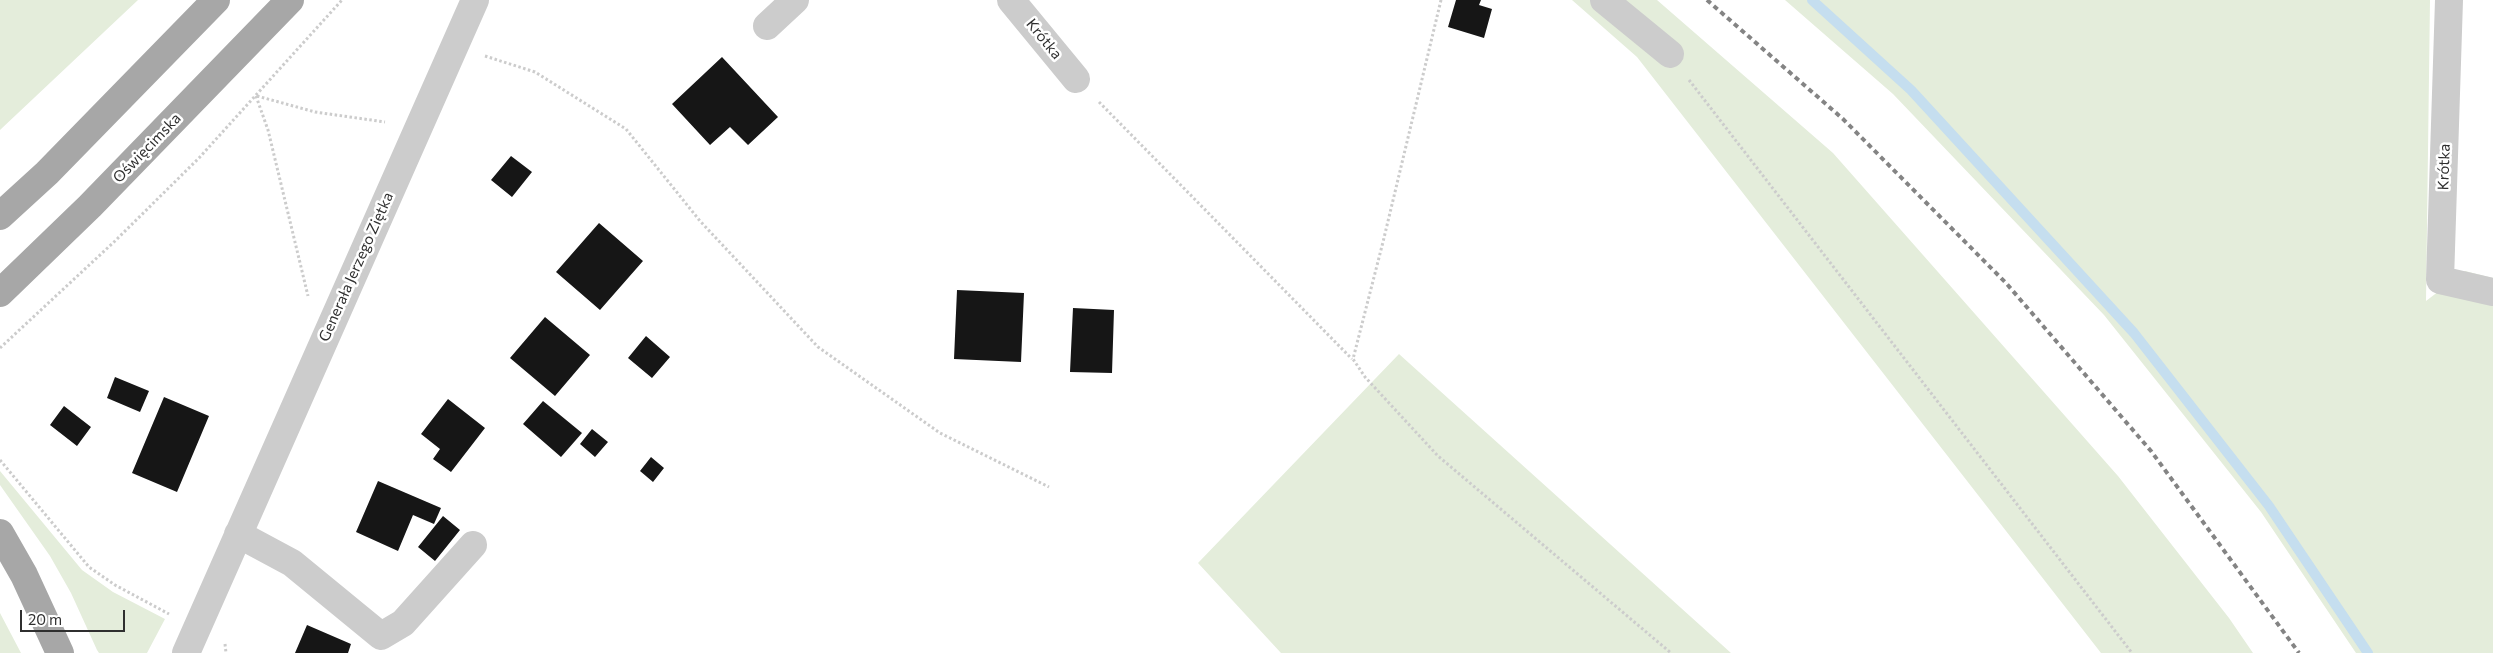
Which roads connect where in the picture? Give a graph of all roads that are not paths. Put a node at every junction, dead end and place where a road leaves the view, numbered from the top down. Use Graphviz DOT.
graph roads {
  1 [pos="216,0"];
  2 [pos="290,0"];
  3 [pos="474,0"];
  4 [pos="795,0"];
  5 [pos="1011,0"];
  6 [pos="1604,0"];
  7 [pos="2449,0"];
  8 [pos="767,26"];
  9 [pos="1670,54"];
  10 [pos="1076,79"];
  11 [pos="0,216"];
  12 [pos="2493,292"];
  13 [pos="0,293"];
  14 [pos="0,533"];
  15 [pos="238,534"];
  16 [pos="473,545"];
  17 [pos="0,558"];
  18 [pos="24,575"];
  19 [pos="60,653"];
  20 [pos="186,653"];
  1 -- 11 [label="main road"];
  2 -- 13 [label="main road, Oświęcimska"];
  3 -- 15 [label="street, Generała Jerzego Ziętka"];
  4 -- 8 [label="street"];
  5 -- 10 [label="street, Krótka"];
  6 -- 9 [label="street"];
  7 -- 12 [label="street, Krótka"];
  14 -- 18 [label="main road"];
  15 -- 16 [label="street"];
  15 -- 20 [label="street, Generała Jerzego Ziętka"];
  17 -- 18 [label="main road"];
  18 -- 19 [label="main road"];
}
